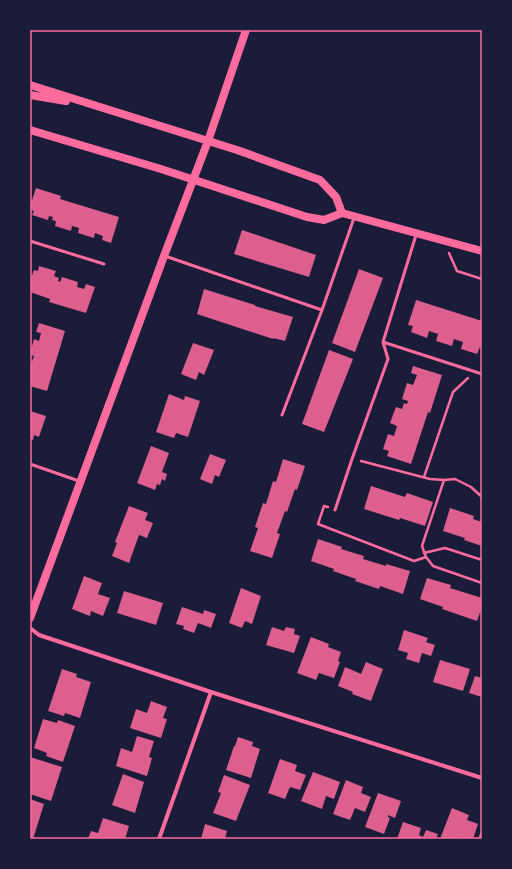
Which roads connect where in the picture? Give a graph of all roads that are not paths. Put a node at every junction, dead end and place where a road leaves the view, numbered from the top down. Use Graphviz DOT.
graph roads {
  1 [pos="246,30"];
  2 [pos="30,85"];
  3 [pos="30,95"];
  4 [pos="97,106"];
  5 [pos="30,130"];
  6 [pos="208,141"];
  7 [pos="193,180"];
  8 [pos="342,213"];
  9 [pos="355,217"];
  10 [pos="417,234"];
  11 [pos="30,241"];
  12 [pos="482,251"];
  13 [pos="164,256"];
  14 [pos="104,264"];
  15 [pos="322,310"];
  16 [pos="383,342"];
  17 [pos="482,374"];
  18 [pos="282,415"];
  19 [pos="30,464"];
  20 [pos="81,481"];
  21 [pos="335,510"];
  22 [pos="30,618"];
  23 [pos="30,628"];
  24 [pos="211,692"];
  25 [pos="482,778"];
  26 [pos="159,839"];
  1 -- 6 [label="main road"];
  2 -- 4 [label="main road"];
  3 -- 4 [label="main road"];
  4 -- 6 [label="main road"];
  5 -- 7 [label="main road"];
  6 -- 7 [label="main road"];
  6 -- 8 [label="main road"];
  7 -- 8 [label="main road"];
  7 -- 13 [label="main road"];
  8 -- 9 [label="main road"];
  9 -- 10 [label="main road"];
  9 -- 15 [label="lane"];
  10 -- 12 [label="main road"];
  10 -- 16 [label="lane"];
  11 -- 14 [label="lane"];
  13 -- 15 [label="lane"];
  13 -- 20 [label="main road"];
  15 -- 18 [label="lane"];
  16 -- 17 [label="lane"];
  16 -- 21 [label="lane"];
  19 -- 20 [label="lane"];
  20 -- 22 [label="main road"];
  23 -- 24 [label="street"];
  24 -- 25 [label="street"];
  24 -- 26 [label="street"];
}
